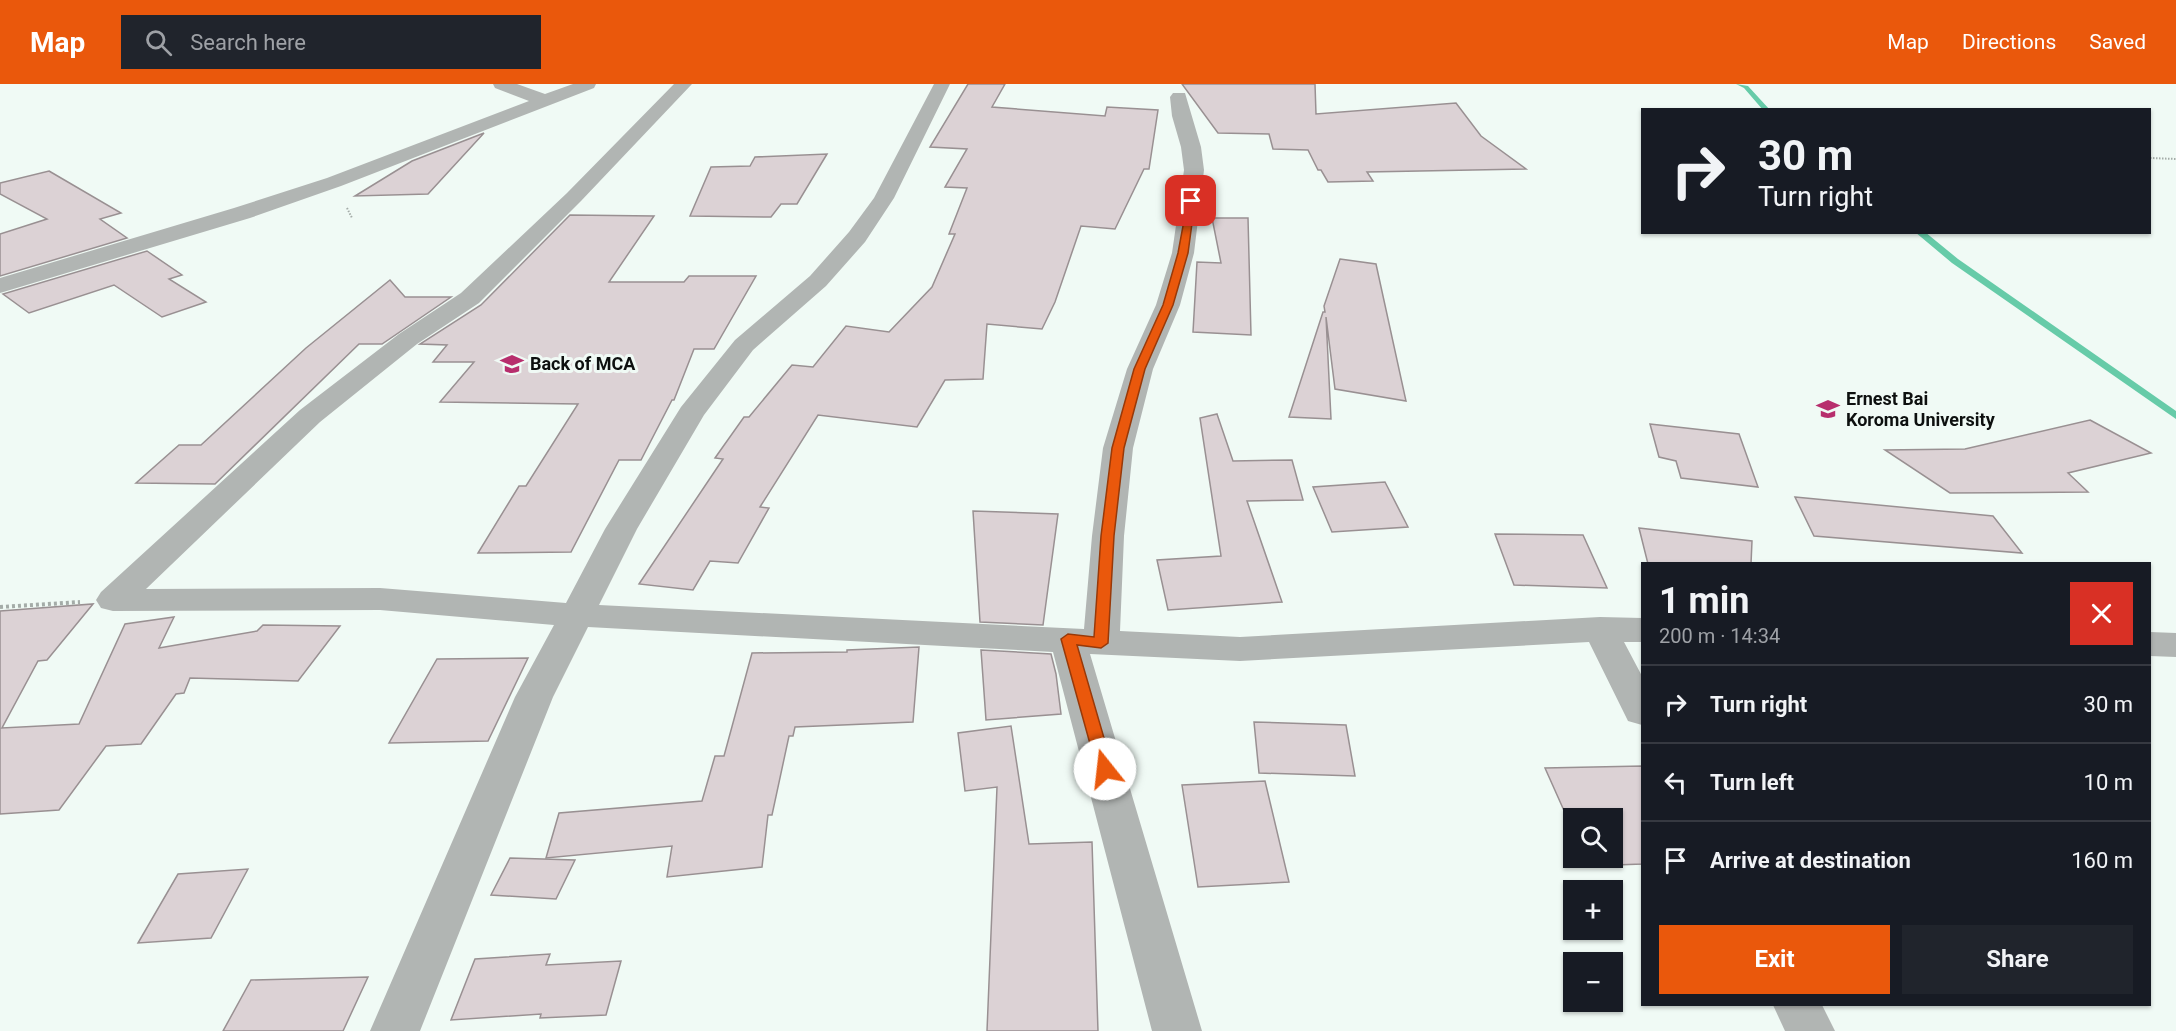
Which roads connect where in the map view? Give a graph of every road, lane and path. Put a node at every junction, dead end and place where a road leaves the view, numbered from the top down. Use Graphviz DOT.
graph roads {
  1 [pos="501,84"];
  2 [pos="588,84"];
  3 [pos="684,84"];
  4 [pos="942,84"];
  5 [pos="1179,97"];
  6 [pos="544,100"];
  7 [pos="2151,158"];
  8 [pos="2176,159"];
  9 [pos="0,286"];
  10 [pos="113,600"];
  11 [pos="0,607"];
  12 [pos="575,615"];
  13 [pos="1599,629"];
  14 [pos="1641,630"];
  15 [pos="1085,641"];
  16 [pos="2151,644"];
  17 [pos="2176,645"];
  18 [pos="1641,709"];
  19 [pos="1798,1006"];
  20 [pos="395,1031"];
  21 [pos="1177,1031"];
  22 [pos="1810,1031"];
  1 -- 6 [label="street"];
  2 -- 6 [label="street"];
  3 -- 10 [label="street"];
  4 -- 12 [label="street"];
  5 -- 15 [label="street"];
  6 -- 9 [label="street"];
  7 -- 8 [label="path"];
  10 -- 11 [label="path"];
  10 -- 12 [label="street"];
  12 -- 15 [label="street"];
  12 -- 20 [label="street"];
  13 -- 14 [label="street"];
  13 -- 15 [label="street"];
  13 -- 18 [label="street"];
  15 -- 21 [label="street"];
  16 -- 17 [label="street"];
  19 -- 22 [label="street"];
}
